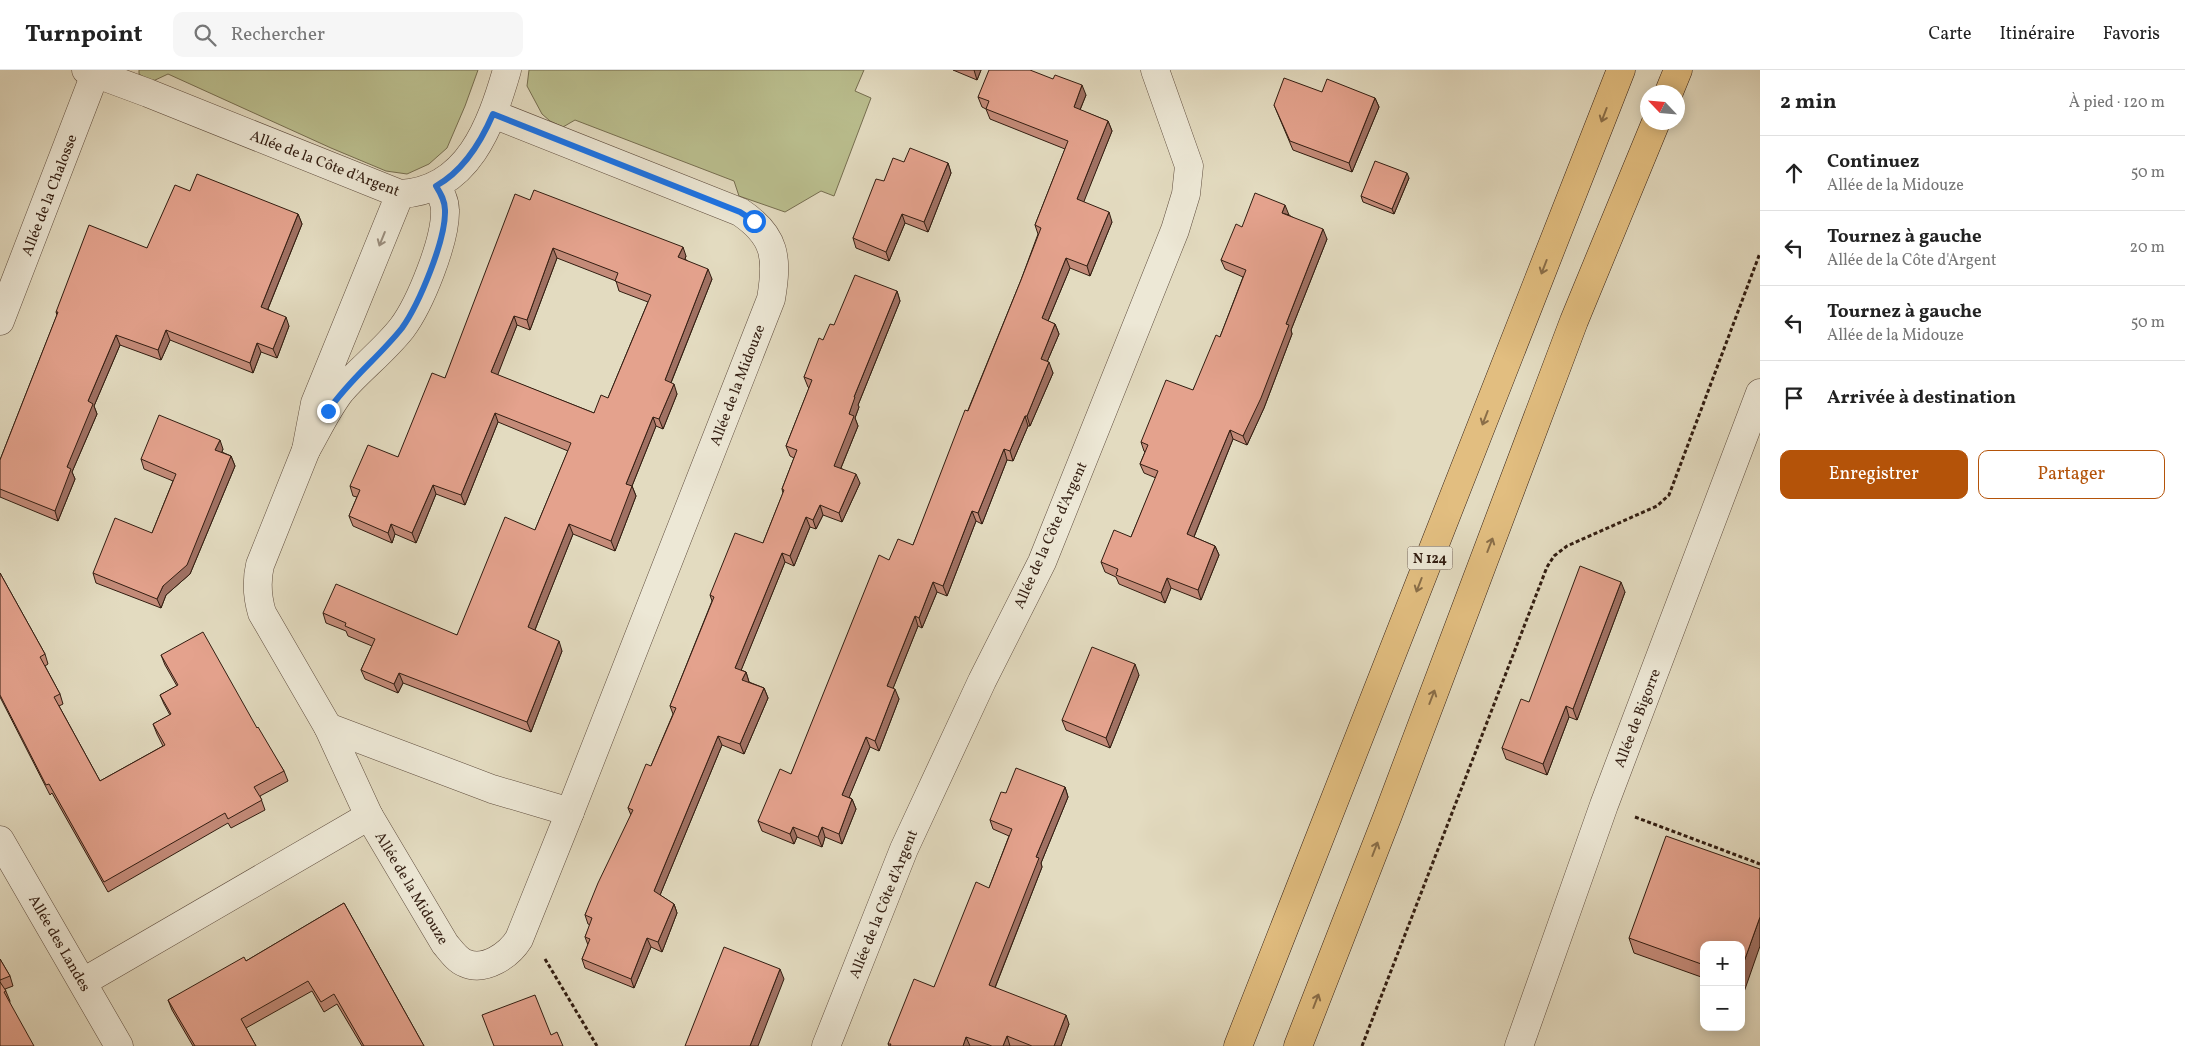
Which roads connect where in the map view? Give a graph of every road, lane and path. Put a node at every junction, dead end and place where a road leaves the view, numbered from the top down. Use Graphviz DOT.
graph roads {
  1 [pos="507,70"];
  2 [pos="1155,70"];
  3 [pos="1621,70"];
  4 [pos="1678,70"];
  5 [pos="94,71"];
  6 [pos="1672,85"];
  7 [pos="493,114"];
  8 [pos="1653,130"];
  9 [pos="436,186"];
  10 [pos="400,194"];
  11 [pos="1760,252"];
  12 [pos="0,321"];
  13 [pos="1760,393"];
  14 [pos="306,450"];
  15 [pos="328,726"];
  16 [pos="1604,805"];
  17 [pos="570,812"];
  18 [pos="369,816"];
  19 [pos="0,840"];
  20 [pos="1760,864"];
  21 [pos="519,939"];
  22 [pos="83,982"];
  23 [pos="119,1046"];
  24 [pos="597,1046"];
  25 [pos="826,1046"];
  26 [pos="1238,1046"];
  27 [pos="1298,1046"];
  28 [pos="1362,1046"];
  29 [pos="1518,1046"];
  1 -- 7 [label="street, Allée de la Côte d'Argent"];
  2 -- 25 [label="street, Allée de la Côte d'Argent"];
  3 -- 26 [label="highway, N 124, one-way"];
  4 -- 6 [label="highway"];
  5 -- 10 [label="street, Allée de la Côte d'Argent"];
  5 -- 12 [label="street, Allée de la Chalosse"];
  7 -- 9 [label="street, Allée de la Côte d'Argent"];
  7 -- 17 [label="street, Allée de la Midouze"];
  27 -- 8 [label="highway, one-way"];
  9 -- 10 [label="street, Allée de la Côte d'Argent"];
  9 -- 14 [label="street, Allée de la Midouze"];
  10 -- 14 [label="street, Allée de la Midouze, one-way"];
  11 -- 28 [label="path"];
  13 -- 16 [label="street, Allée de Bigorre"];
  14 -- 15 [label="street, Allée de la Midouze"];
  15 -- 17 [label="street"];
  15 -- 18 [label="street, Allée de la Midouze"];
  16 -- 20 [label="path"];
  16 -- 29 [label="street, Allée de Bigorre"];
  17 -- 21 [label="street, Allée de la Midouze"];
  18 -- 21 [label="street, Allée de la Midouze"];
  18 -- 22 [label="street, Allée de la Midouze"];
  19 -- 22 [label="street, Allée des Landes"];
  21 -- 24 [label="path"];
  22 -- 23 [label="street, Allée des Landes"];
}
